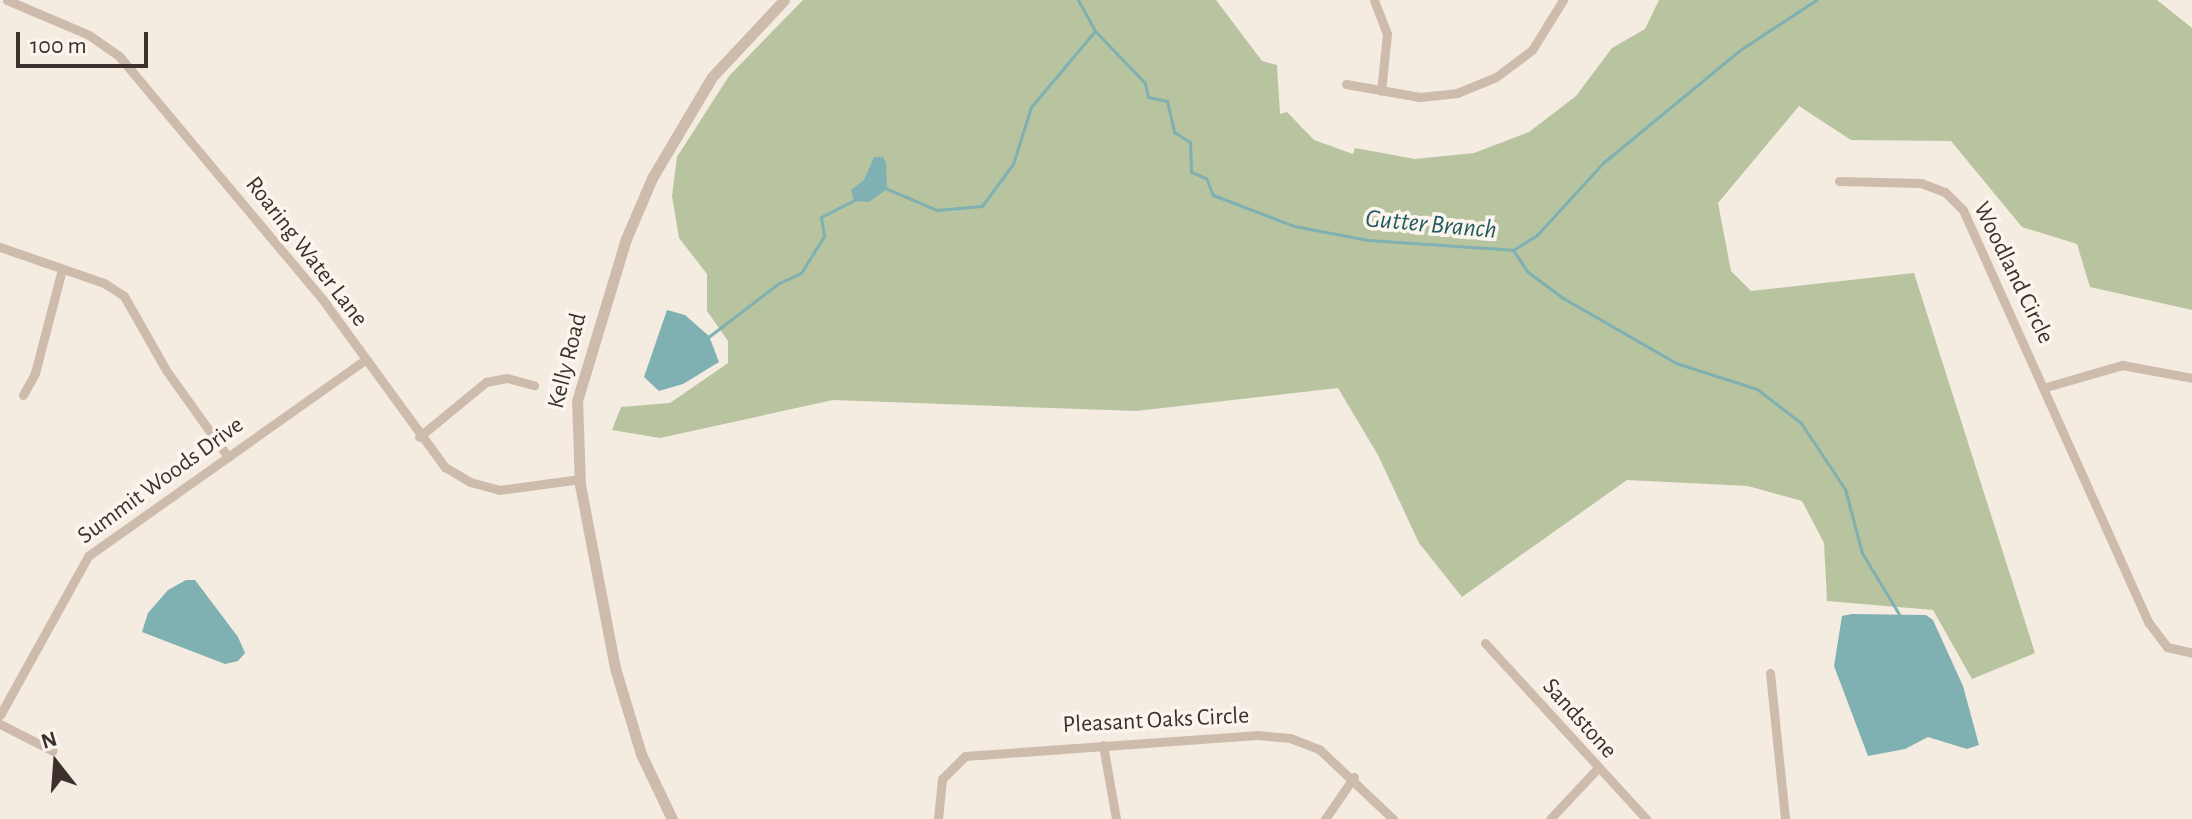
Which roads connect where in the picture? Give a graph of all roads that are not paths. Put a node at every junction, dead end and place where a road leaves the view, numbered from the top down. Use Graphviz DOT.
graph roads {
  1 [pos="7,0"];
  2 [pos="784,0"];
  3 [pos="1374,0"];
  4 [pos="1563,0"];
  5 [pos="1346,84"];
  6 [pos="1381,91"];
  7 [pos="1839,181"];
  8 [pos="0,247"];
  9 [pos="62,269"];
  10 [pos="365,360"];
  11 [pos="2192,378"];
  12 [pos="534,385"];
  13 [pos="2046,387"];
  14 [pos="23,395"];
  15 [pos="419,437"];
  16 [pos="228,457"];
  17 [pos="580,479"];
  18 [pos="1485,643"];
  19 [pos="2192,653"];
  20 [pos="1770,673"];
  21 [pos="0,715"];
  22 [pos="0,724"];
  23 [pos="1103,745"];
  24 [pos="53,751"];
  25 [pos="1597,769"];
  26 [pos="1354,777"];
  27 [pos="672,819"];
  28 [pos="938,819"];
  29 [pos="1116,819"];
  30 [pos="1325,819"];
  31 [pos="1393,819"];
  32 [pos="1550,819"];
  33 [pos="1646,819"];
  34 [pos="1785,819"];
  1 -- 10 [label="street, Roaring Water Lane"];
  2 -- 17 [label="street, Kelly Road"];
  3 -- 6 [label="street"];
  4 -- 6 [label="street"];
  5 -- 6 [label="street"];
  7 -- 13 [label="street, Woodland Circle"];
  8 -- 9 [label="street"];
  9 -- 14 [label="street"];
  9 -- 16 [label="street"];
  10 -- 15 [label="street, Roaring Water Lane"];
  10 -- 16 [label="street, Summit Woods Drive"];
  11 -- 13 [label="street"];
  12 -- 15 [label="street"];
  13 -- 19 [label="street, Woodland Circle"];
  15 -- 17 [label="street, Roaring Water Lane"];
  16 -- 21 [label="street, Summit Woods Drive"];
  17 -- 27 [label="street, Kelly Road"];
  18 -- 25 [label="street, Sandstone"];
  20 -- 34 [label="street"];
  22 -- 24 [label="street"];
  23 -- 26 [label="street, Pleasant Oaks Circle"];
  23 -- 28 [label="street, Pleasant Oaks Circle"];
  23 -- 29 [label="street"];
  25 -- 32 [label="street"];
  25 -- 33 [label="street, Sandstone"];
  26 -- 30 [label="street"];
  26 -- 31 [label="street, Pleasant Oaks Circle"];
}
